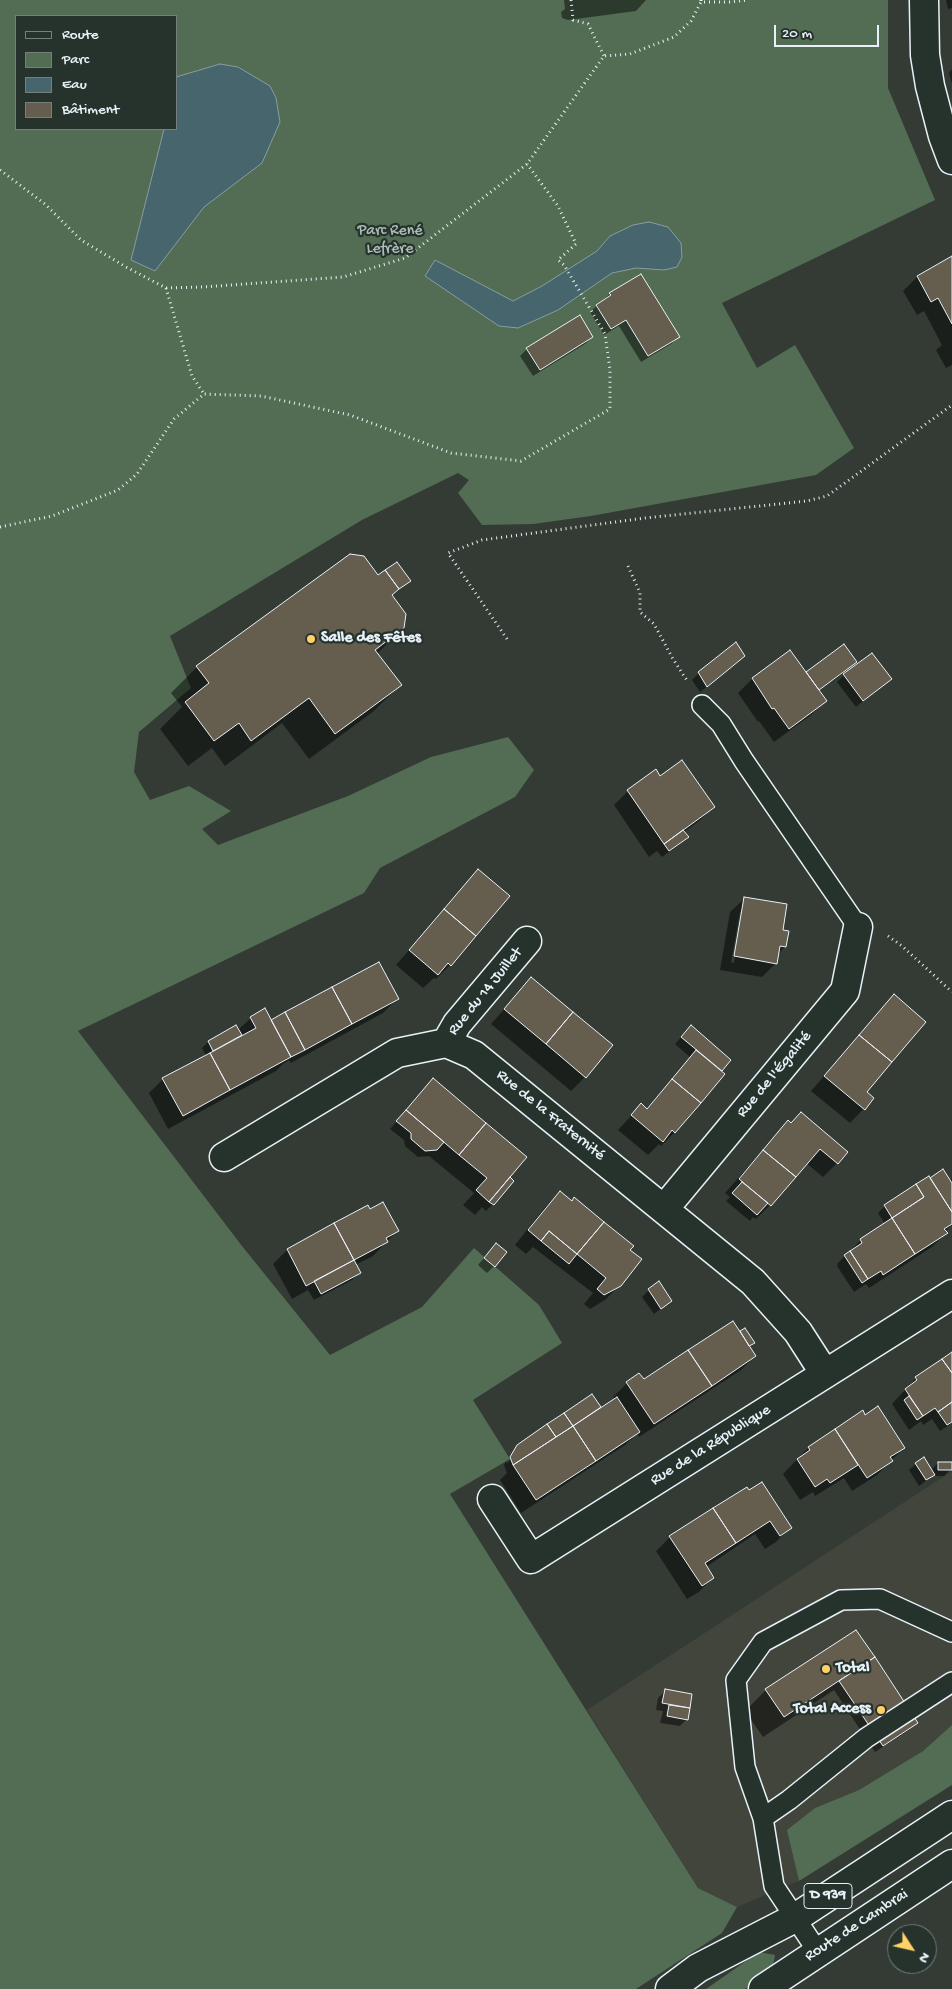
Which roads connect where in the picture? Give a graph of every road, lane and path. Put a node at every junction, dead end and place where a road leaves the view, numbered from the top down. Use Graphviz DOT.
graph roads {
  1 [pos="571,0"];
  2 [pos="748,0"];
  3 [pos="924,0"];
  4 [pos="701,1"];
  5 [pos="604,56"];
  6 [pos="952,160"];
  7 [pos="526,164"];
  8 [pos="0,170"];
  9 [pos="166,288"];
  10 [pos="204,394"];
  11 [pos="952,405"];
  12 [pos="0,528"];
  13 [pos="628,566"];
  14 [pos="506,639"];
  15 [pos="702,705"];
  16 [pos="858,927"];
  17 [pos="527,941"];
  18 [pos="952,992"];
  19 [pos="446,1043"];
  20 [pos="224,1157"];
  21 [pos="664,1209"];
  22 [pos="952,1294"];
  23 [pos="825,1374"];
  24 [pos="492,1499"];
  25 [pos="952,1632"];
  26 [pos="952,1682"];
  27 [pos="952,1815"];
  28 [pos="763,1818"];
  29 [pos="952,1864"];
  30 [pos="795,1918"];
  31 [pos="818,1952"];
  32 [pos="670,1989"];
  33 [pos="763,1989"];
  1 -- 5 [label="path"];
  2 -- 4 [label="path"];
  3 -- 6 [label="street"];
  4 -- 5 [label="path"];
  5 -- 7 [label="path"];
  7 -- 9 [label="path"];
  7 -- 10 [label="path"];
  8 -- 9 [label="path"];
  9 -- 10 [label="path"];
  10 -- 12 [label="path"];
  11 -- 14 [label="path"];
  13 -- 15 [label="path"];
  15 -- 16 [label="lane"];
  16 -- 18 [label="path"];
  16 -- 21 [label="street, Rue de l'Égalité"];
  17 -- 19 [label="street, Rue du 14 Juillet"];
  19 -- 20 [label="street"];
  19 -- 21 [label="street, Rue de la Fraternité"];
  21 -- 23 [label="street, Rue de la Fraternité"];
  22 -- 23 [label="street, Rue de la République"];
  23 -- 24 [label="street, Rue de la République"];
  25 -- 28 [label="lane"];
  26 -- 28 [label="lane"];
  27 -- 30 [label="street, D 939"];
  28 -- 30 [label="lane"];
  29 -- 31 [label="street, Route de Cambrai / D 939"];
  30 -- 31 [label="lane"];
  30 -- 32 [label="street, D 939"];
  31 -- 33 [label="street, Route de Cambrai / D 939"];
}
